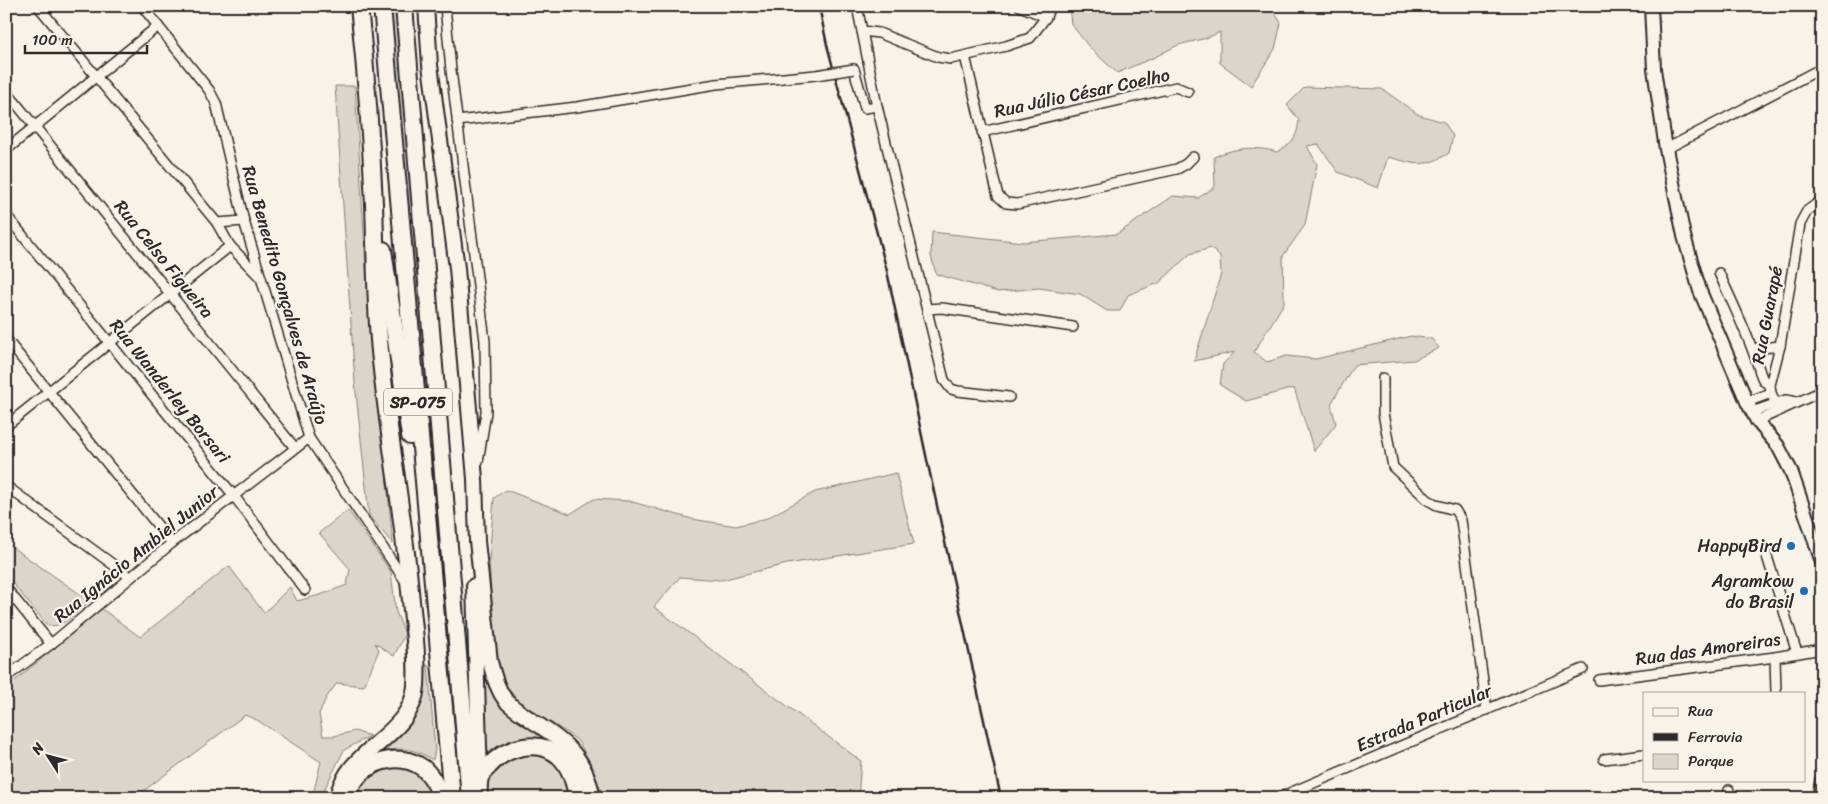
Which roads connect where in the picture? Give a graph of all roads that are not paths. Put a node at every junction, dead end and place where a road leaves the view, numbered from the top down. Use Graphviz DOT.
graph roads {
  1 [pos="38,6"];
  2 [pos="142,6"];
  3 [pos="359,6"];
  4 [pos="382,6"];
  5 [pos="404,6"];
  6 [pos="426,6"];
  7 [pos="445,6"];
  8 [pos="857,6"];
  9 [pos="1020,6"];
  10 [pos="1050,6"];
  11 [pos="1652,6"];
  12 [pos="1046,16"];
  13 [pos="158,26"];
  14 [pos="862,31"];
  15 [pos="965,56"];
  16 [pos="1822,68"];
  17 [pos="95,77"];
  18 [pos="6,91"];
  19 [pos="1188,92"];
  20 [pos="877,106"];
  21 [pos="457,121"];
  22 [pos="35,126"];
  23 [pos="982,132"];
  24 [pos="1666,149"];
  25 [pos="6,150"];
  26 [pos="1193,157"];
  27 [pos="1822,200"];
  28 [pos="374,204"];
  29 [pos="6,215"];
  30 [pos="244,221"];
  31 [pos="217,223"];
  32 [pos="230,246"];
  33 [pos="1719,273"];
  34 [pos="262,280"];
  35 [pos="171,293"];
  36 [pos="927,309"];
  37 [pos="1073,327"];
  38 [pos="6,339"];
  39 [pos="110,343"];
  40 [pos="1780,346"];
  41 [pos="1753,349"];
  42 [pos="1383,378"];
  43 [pos="1770,389"];
  44 [pos="49,392"];
  45 [pos="1822,392"];
  46 [pos="1009,397"];
  47 [pos="1777,407"];
  48 [pos="1752,412"];
  49 [pos="6,426"];
  50 [pos="309,438"];
  51 [pos="1778,446"];
  52 [pos="295,448"];
  53 [pos="1792,475"];
  54 [pos="475,479"];
  55 [pos="6,486"];
  56 [pos="234,496"];
  57 [pos="477,540"];
  58 [pos="172,543"];
  59 [pos="1764,550"];
  60 [pos="1822,562"];
  61 [pos="130,577"];
  62 [pos="434,580"];
  63 [pos="6,588"];
  64 [pos="410,589"];
  65 [pos="305,590"];
  66 [pos="51,644"];
  67 [pos="1822,649"];
  68 [pos="1797,653"];
  69 [pos="1776,657"];
  70 [pos="1584,669"];
  71 [pos="6,677"];
  72 [pos="1599,680"];
  73 [pos="1776,692"];
  74 [pos="1487,710"];
  75 [pos="1643,754"];
  76 [pos="1604,759"];
  77 [pos="480,778"];
  78 [pos="1822,780"];
  79 [pos="338,798"];
  80 [pos="346,798"];
  81 [pos="441,798"];
  82 [pos="452,798"];
  83 [pos="470,798"];
  84 [pos="479,798"];
  85 [pos="578,798"];
  86 [pos="593,798"];
  87 [pos="1278,798"];
  88 [pos="1819,798"];
  1 -- 17 [label="street"];
  2 -- 13 [label="street, Rua Benedito Gonçalves de Araújo"];
  3 -- 28 [label="highway"];
  4 -- 62 [label="highway, SP-075"];
  5 -- 83 [label="highway, SP-075"];
  6 -- 54 [label="main road"];
  7 -- 21 [label="street"];
  8 -- 14 [label="street"];
  9 -- 12 [label="street"];
  10 -- 12 [label="street"];
  11 -- 24 [label="main road"];
  12 -- 15 [label="street"];
  13 -- 17 [label="street"];
  13 -- 30 [label="street, Rua Benedito Gonçalves de Araújo"];
  14 -- 15 [label="street"];
  14 -- 20 [label="street"];
  15 -- 23 [label="street"];
  16 -- 24 [label="street"];
  17 -- 22 [label="street"];
  17 -- 31 [label="street"];
  18 -- 22 [label="street, Rua Celso Figueira"];
  19 -- 23 [label="street, Rua Júlio César Coelho"];
  20 -- 21 [label="street, bridge"];
  20 -- 36 [label="street"];
  21 -- 54 [label="street"];
  22 -- 25 [label="street"];
  22 -- 35 [label="street, Rua Celso Figueira"];
  23 -- 26 [label="street"];
  24 -- 48 [label="main road"];
  27 -- 40 [label="street, Rua Guarapé"];
  28 -- 62 [label="highway"];
  28 -- 64 [label="highway"];
  29 -- 39 [label="street, Rua Wanderley Borsari"];
  30 -- 31 [label="street"];
  30 -- 34 [label="street, Rua Benedito Gonçalves de Araújo"];
  31 -- 32 [label="street"];
  32 -- 34 [label="street"];
  32 -- 35 [label="street"];
  33 -- 41 [label="street"];
  34 -- 50 [label="street, Rua Benedito Gonçalves de Araújo"];
  35 -- 39 [label="street"];
  35 -- 52 [label="street, Rua Celso Figueira"];
  36 -- 37 [label="street"];
  36 -- 46 [label="street"];
  38 -- 44 [label="street"];
  39 -- 44 [label="street"];
  39 -- 56 [label="street, Rua Wanderley Borsari"];
  40 -- 41 [label="street"];
  40 -- 43 [label="street, Rua Guarapé"];
  41 -- 43 [label="street"];
  42 -- 74 [label="street"];
  43 -- 47 [label="street"];
  43 -- 48 [label="street"];
  44 -- 49 [label="street"];
  44 -- 58 [label="street"];
  45 -- 47 [label="street"];
  47 -- 48 [label="street"];
  48 -- 51 [label="main road"];
  50 -- 52 [label="street, Rua Ignácio Ambiel Junior"];
  50 -- 64 [label="street, Rua Benedito Gonçalves de Araújo"];
  51 -- 53 [label="main road"];
  51 -- 53 [label="main road"];
  52 -- 56 [label="street, Rua Ignácio Ambiel Junior"];
  53 -- 60 [label="main road"];
  54 -- 57 [label="main road"];
  55 -- 61 [label="street"];
  56 -- 58 [label="street, Rua Ignácio Ambiel Junior"];
  56 -- 65 [label="street, Rua Wanderley Borsari"];
  57 -- 77 [label="main road"];
  57 -- 86 [label="main road"];
  58 -- 61 [label="street, Rua Ignácio Ambiel Junior"];
  59 -- 68 [label="street"];
  61 -- 66 [label="street, Rua Ignácio Ambiel Junior"];
  62 -- 82 [label="highway, SP-075"];
  63 -- 66 [label="street"];
  64 -- 79 [label="highway"];
  66 -- 71 [label="street, Rua Ignácio Ambiel Junior"];
  67 -- 68 [label="street, Rua das Amoreiras"];
  68 -- 69 [label="street, Rua das Amoreiras"];
  69 -- 72 [label="street, Rua das Amoreiras"];
  69 -- 73 [label="street"];
  70 -- 74 [label="street, Estrada Particular"];
  74 -- 87 [label="street, Estrada Particular"];
  75 -- 76 [label="street"];
  77 -- 84 [label="highway"];
  77 -- 85 [label="highway"];
  78 -- 88 [label="main road"];
  80 -- 81 [label="highway"];
}
